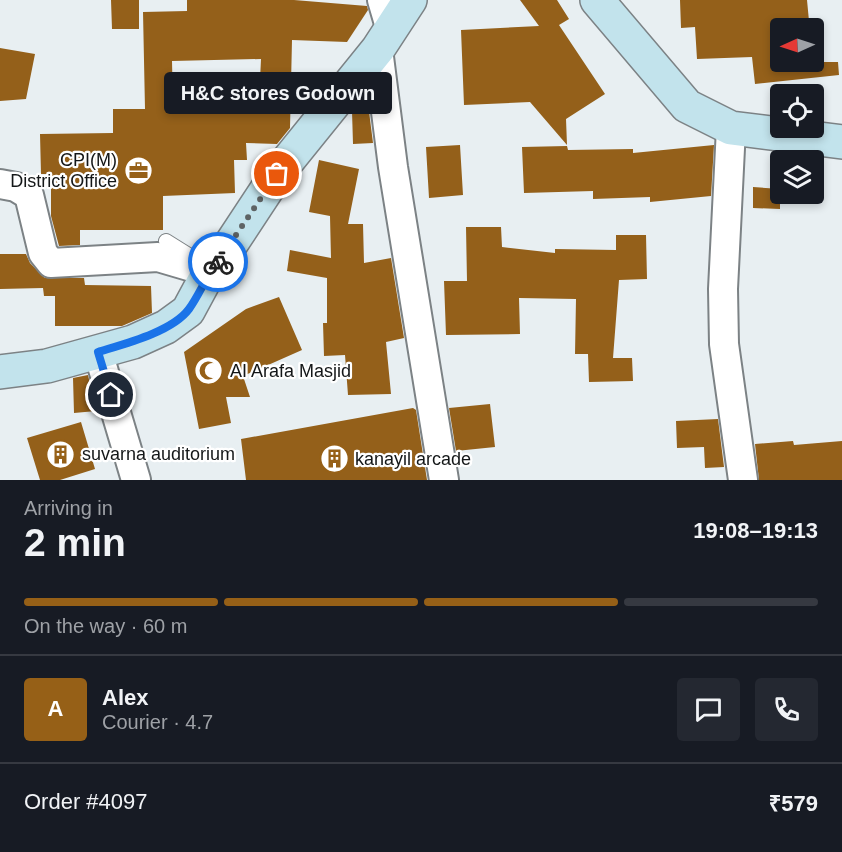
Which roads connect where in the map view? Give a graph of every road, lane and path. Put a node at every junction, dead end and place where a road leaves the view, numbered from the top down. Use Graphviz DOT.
graph roads {
  1 [pos="410,0"];
  2 [pos="597,0"];
  3 [pos="383,25"];
  4 [pos="731,128"];
  5 [pos="842,142"];
  6 [pos="0,184"];
  7 [pos="166,241"];
  8 [pos="212,269"];
  9 [pos="98,352"];
  10 [pos="0,372"];
  11 [pos="136,480"];
  12 [pos="444,480"];
  13 [pos="743,480"];
  1 -- 3 [label="main road"];
  2 -- 4 [label="main road"];
  3 -- 8 [label="main road"];
  3 -- 12 [label="street"];
  4 -- 5 [label="main road"];
  4 -- 13 [label="street"];
  6 -- 8 [label="street"];
  7 -- 8 [label="lane"];
  8 -- 9 [label="main road"];
  9 -- 10 [label="main road"];
  9 -- 11 [label="street"];
}
